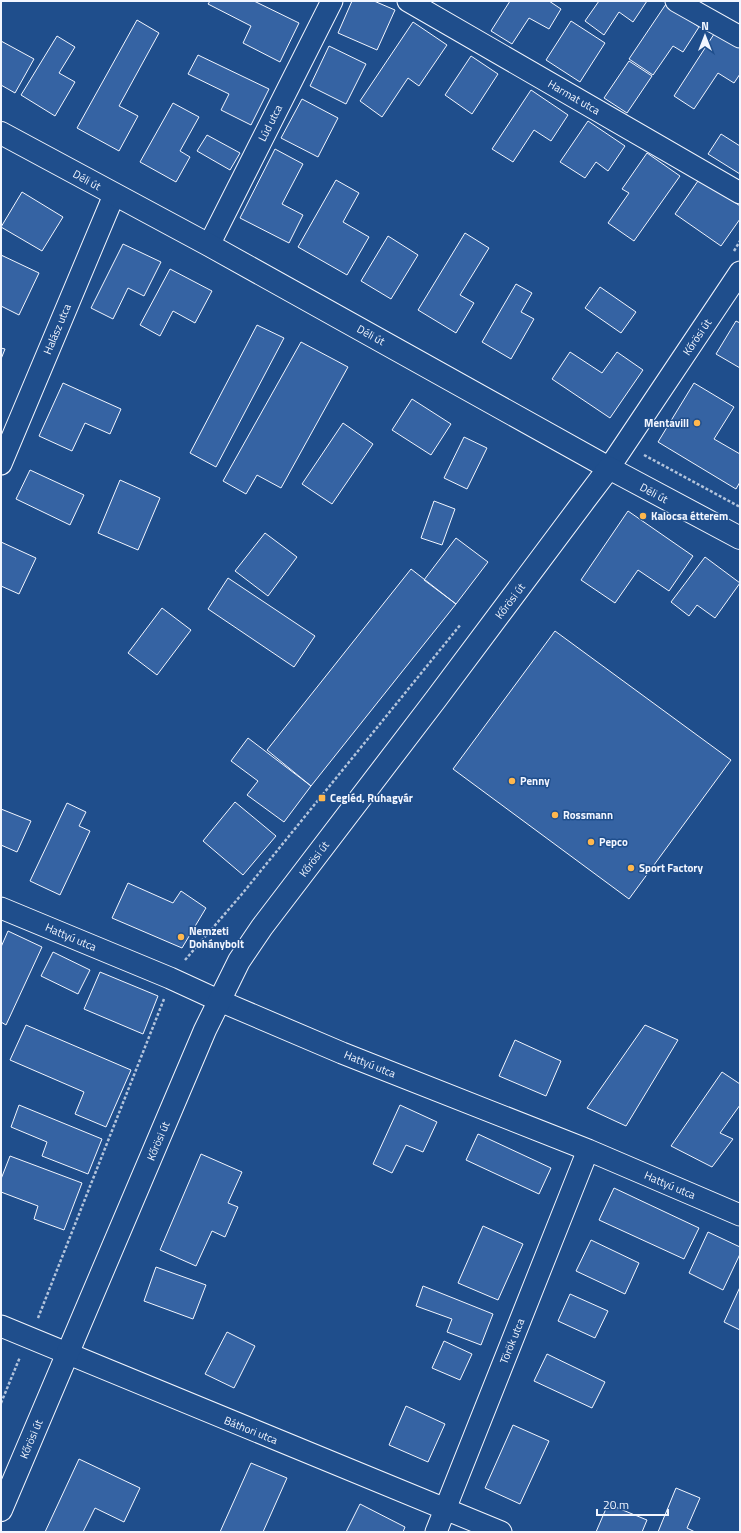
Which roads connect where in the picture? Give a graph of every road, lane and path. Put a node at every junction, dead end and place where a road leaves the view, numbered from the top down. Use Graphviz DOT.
graph roads {
  1 [pos="332,1"];
  2 [pos="408,1"];
  3 [pos="676,1"];
  4 [pos="740,37"];
  5 [pos="1,133"];
  6 [pos="740,193"];
  7 [pos="114,194"];
  8 [pos="740,241"];
  9 [pos="209,245"];
  10 [pos="736,263"];
  11 [pos="733,300"];
  12 [pos="625,445"];
  13 [pos="1,464"];
  14 [pos="609,468"];
  15 [pos="740,507"];
  16 [pos="740,538"];
  17 [pos="463,621"];
  18 [pos="1,908"];
  19 [pos="170,978"];
  20 [pos="220,1001"];
  21 [pos="588,1150"];
  22 [pos="740,1215"];
  23 [pos="1,1326"];
  24 [pos="30,1338"];
  25 [pos="68,1354"];
  26 [pos="1,1403"];
  27 [pos="1,1510"];
  28 [pos="445,1510"];
  29 [pos="436,1532"];
  30 [pos="501,1532"];
  1 -- 9 [label="street, Lúd utca"];
  2 -- 6 [label="street, Harmat utca"];
  3 -- 4 [label="street"];
  5 -- 7 [label="main road, Déli út"];
  7 -- 9 [label="main road, Déli út"];
  7 -- 13 [label="street, Halász utca"];
  8 -- 10 [label="path"];
  9 -- 14 [label="main road, Déli út"];
  10 -- 11 [label="street, Kőrösi út"];
  11 -- 12 [label="street, Kőrösi út"];
  12 -- 14 [label="street, Kőrösi út"];
  12 -- 15 [label="path"];
  14 -- 16 [label="main road, Déli út"];
  14 -- 20 [label="main road, Kőrösi út"];
  17 -- 19 [label="path"];
  18 -- 19 [label="street, Hattyú utca"];
  19 -- 20 [label="street, Hattyú utca"];
  19 -- 24 [label="path"];
  20 -- 21 [label="street, Hattyú utca"];
  20 -- 25 [label="main road, Kőrösi út"];
  21 -- 22 [label="street, Hattyú utca"];
  21 -- 28 [label="street, Török utca"];
  23 -- 24 [label="street, Báthori utca"];
  24 -- 25 [label="street, Báthori utca"];
  24 -- 26 [label="path"];
  25 -- 27 [label="main road, Kőrösi út"];
  25 -- 28 [label="street, Báthori utca"];
  28 -- 29 [label="street, Török utca"];
  28 -- 30 [label="street, Báthori utca"];
}
